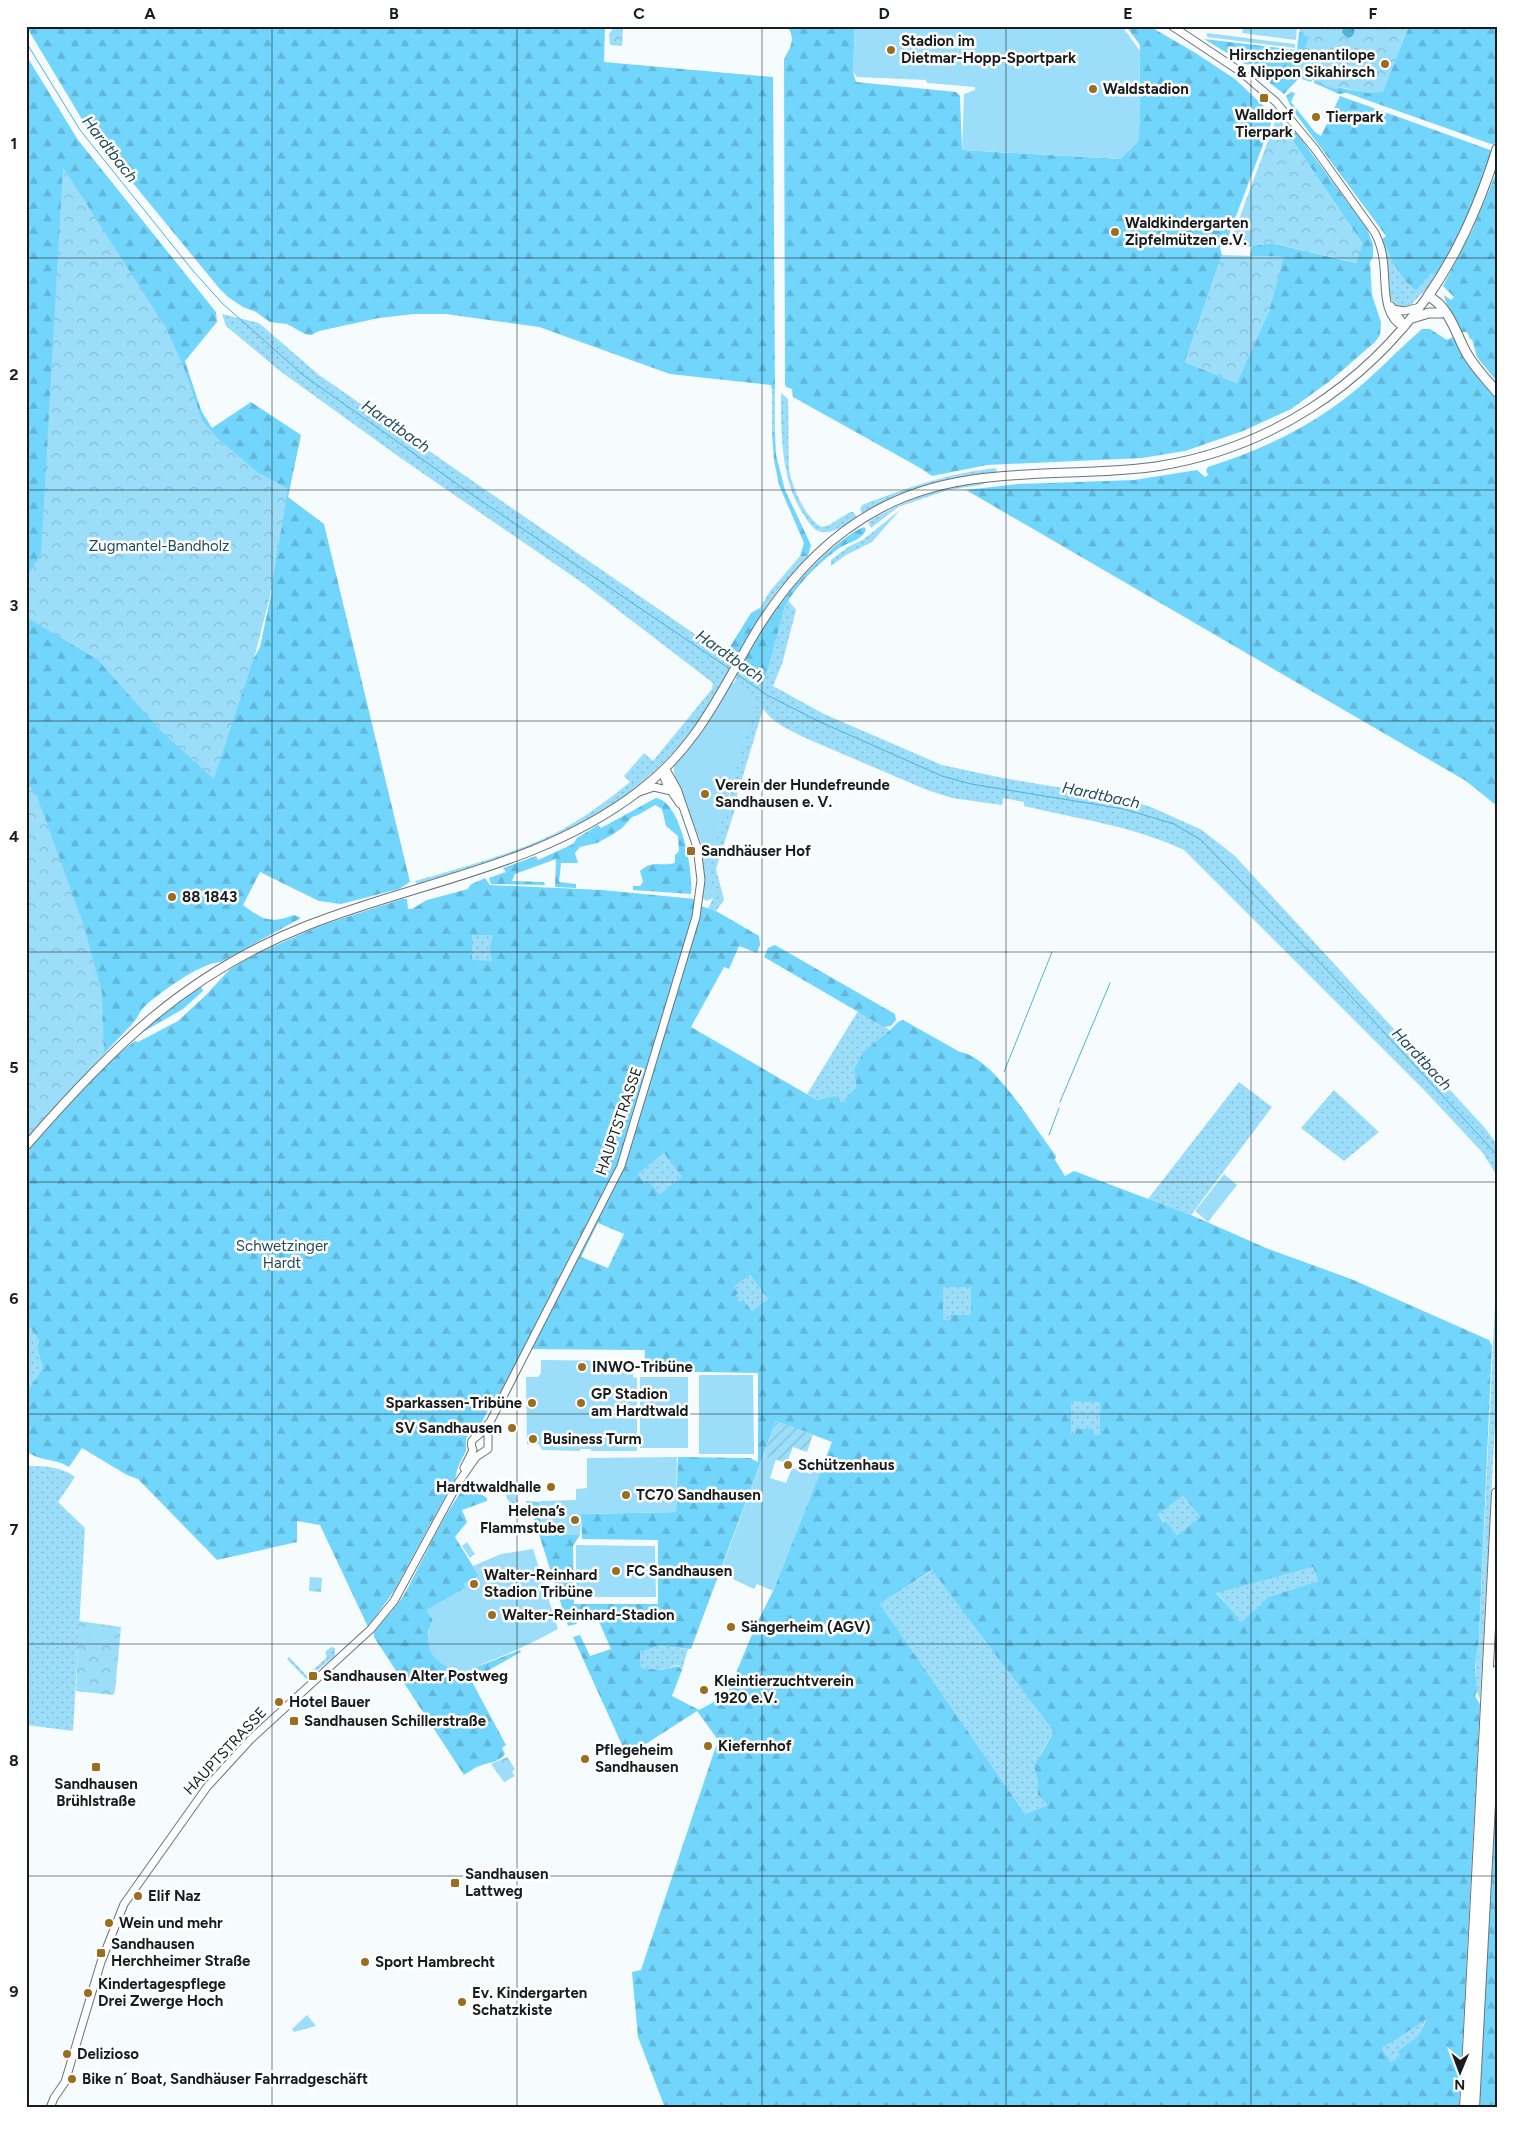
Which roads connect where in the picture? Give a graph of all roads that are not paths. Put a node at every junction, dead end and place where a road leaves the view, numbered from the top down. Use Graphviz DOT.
graph roads {
  1 [pos="1172,26"];
  2 [pos="1497,149"];
  3 [pos="1436,285"];
  4 [pos="1428,296"];
  5 [pos="1387,299"];
  6 [pos="1421,306"];
  7 [pos="1393,308"];
  8 [pos="1441,310"];
  9 [pos="1393,318"];
  10 [pos="1412,318"];
  11 [pos="1404,327"];
  12 [pos="1394,339"];
  13 [pos="1497,392"];
  14 [pos="663,770"];
  15 [pos="670,791"];
  16 [pos="638,792"];
  17 [pos="683,809"];
  18 [pos="26,1146"];
  19 [pos="490,1422"];
  20 [pos="478,1435"];
  21 [pos="488,1440"];
  22 [pos="473,1450"];
  23 [pos="481,1453"];
  24 [pos="463,1476"];
  25 [pos="1497,1493"];
  26 [pos="1497,1671"];
  27 [pos="50,2108"];
  28 [pos="1465,2108"];
  29 [pos="1474,2108"];
  1 -- 5 [label="street"];
  2 -- 3 [label="main road"];
  3 -- 4 [label="main road"];
  3 -- 8 [label="main road"];
  4 -- 6 [label="main road"];
  4 -- 8 [label="main road"];
  5 -- 7 [label="street"];
  5 -- 9 [label="street"];
  6 -- 7 [label="street"];
  6 -- 10 [label="main road"];
  7 -- 11 [label="street"];
  8 -- 10 [label="main road"];
  8 -- 13 [label="main road"];
  9 -- 11 [label="street"];
  9 -- 12 [label="street"];
  10 -- 11 [label="main road"];
  11 -- 12 [label="main road"];
  12 -- 14 [label="main road"];
  14 -- 15 [label="street, HAUPTSTRASSE"];
  14 -- 16 [label="main road"];
  14 -- 17 [label="street, HAUPTSTRASSE"];
  15 -- 16 [label="street"];
  15 -- 17 [label="street, HAUPTSTRASSE"];
  16 -- 18 [label="main road"];
  17 -- 19 [label="street, HAUPTSTRASSE"];
  19 -- 20 [label="street, HAUPTSTRASSE"];
  19 -- 21 [label="street, HAUPTSTRASSE"];
  20 -- 21 [label="street"];
  20 -- 22 [label="street, HAUPTSTRASSE"];
  21 -- 23 [label="street, HAUPTSTRASSE"];
  22 -- 23 [label="street"];
  22 -- 24 [label="street, HAUPTSTRASSE"];
  23 -- 24 [label="street, HAUPTSTRASSE"];
  24 -- 27 [label="street, HAUPTSTRASSE"];
  25 -- 28 [label="highway"];
  26 -- 29 [label="highway"];
}
